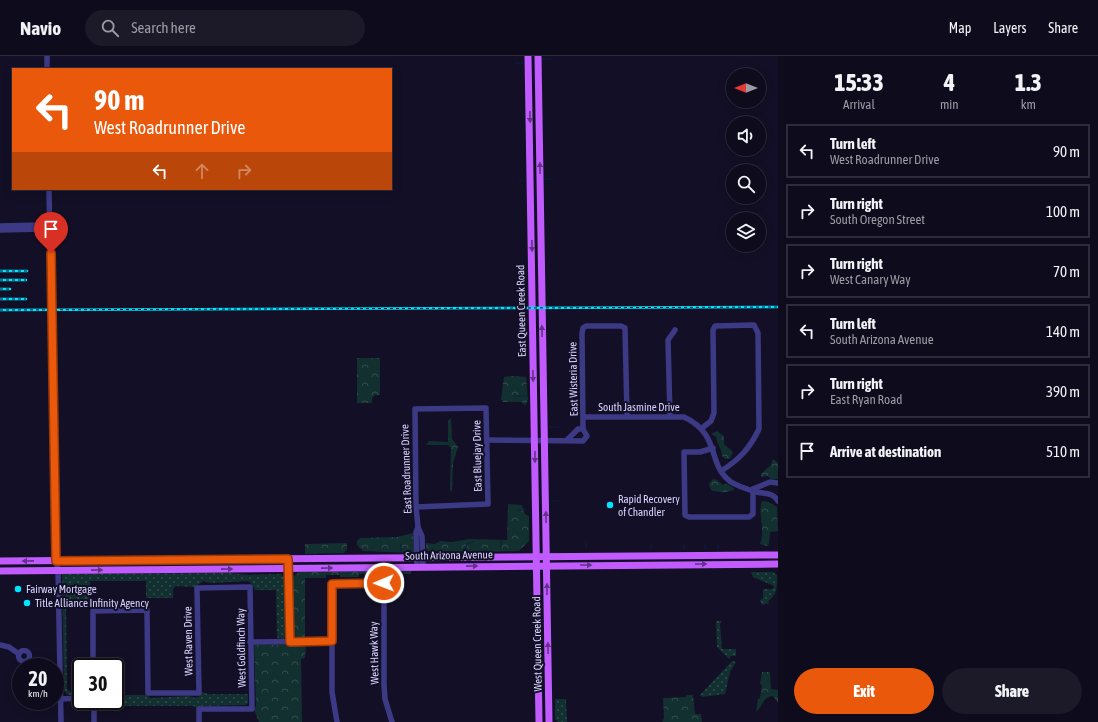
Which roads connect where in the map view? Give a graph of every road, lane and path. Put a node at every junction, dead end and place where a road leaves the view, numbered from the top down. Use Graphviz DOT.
graph roads {
  1 [pos="47,56"];
  2 [pos="528,56"];
  3 [pos="538,56"];
  4 [pos="47,68"];
  5 [pos="49,190"];
  6 [pos="531,207"];
  7 [pos="540,207"];
  8 [pos="0,226"];
  9 [pos="0,230"];
  10 [pos="675,330"];
  11 [pos="486,408"];
  12 [pos="627,416"];
  13 [pos="670,416"];
  14 [pos="584,417"];
  15 [pos="702,428"];
  16 [pos="584,429"];
  17 [pos="487,440"];
  18 [pos="535,440"];
  19 [pos="544,440"];
  20 [pos="567,440"];
  21 [pos="713,448"];
  22 [pos="721,471"];
  23 [pos="778,483"];
  24 [pos="753,489"];
  25 [pos="762,490"];
  26 [pos="778,501"];
  27 [pos="416,507"];
  28 [pos="662,555"];
  29 [pos="778,555"];
  30 [pos="536,556"];
  31 [pos="547,556"];
  32 [pos="420,557"];
  33 [pos="288,559"];
  34 [pos="56,561"];
  35 [pos="0,562"];
  36 [pos="778,564"];
  37 [pos="536,565"];
  38 [pos="547,565"];
  39 [pos="662,565"];
  40 [pos="420,567"];
  41 [pos="288,568"];
  42 [pos="58,570"];
  43 [pos="0,571"];
  44 [pos="250,587"];
  45 [pos="332,641"];
  46 [pos="250,642"];
  47 [pos="290,642"];
  48 [pos="0,645"];
  49 [pos="19,654"];
  50 [pos="59,658"];
  51 [pos="93,658"];
  52 [pos="60,710"];
  53 [pos="94,710"];
  54 [pos="61,722"];
  55 [pos="94,722"];
  56 [pos="199,722"];
  57 [pos="337,722"];
  58 [pos="392,722"];
  59 [pos="539,722"];
  60 [pos="549,722"];
  1 -- 4 [label="street"];
  2 -- 6 [label="main road, East Queen Creek Road, one-way"];
  7 -- 3 [label="main road, East Queen Creek Road, one-way"];
  5 -- 34 [label="street"];
  6 -- 7 [label="main road"];
  6 -- 18 [label="main road, East Queen Creek Road, one-way"];
  19 -- 7 [label="main road, East Queen Creek Road, one-way"];
  8 -- 9 [label="street"];
  10 -- 13 [label="street"];
  11 -- 17 [label="street, East Bluejay Drive"];
  11 -- 27 [label="street, East Roadrunner Drive"];
  12 -- 13 [label="street, South Jasmine Drive"];
  12 -- 14 [label="street, South Jasmine Drive"];
  12 -- 14 [label="street, East Wisteria Drive"];
  13 -- 15 [label="street, South Jasmine Drive"];
  14 -- 16 [label="street, East Wisteria Drive"];
  15 -- 21 [label="street, South Jasmine Drive"];
  15 -- 22 [label="street"];
  16 -- 20 [label="street"];
  16 -- 20 [label="street"];
  17 -- 18 [label="street"];
  17 -- 27 [label="street, East Bluejay Drive"];
  18 -- 19 [label="street"];
  18 -- 30 [label="main road, East Queen Creek Road, one-way"];
  19 -- 20 [label="street"];
  31 -- 19 [label="main road, East Queen Creek Road, one-way"];
  21 -- 22 [label="street, South Jasmine Drive"];
  21 -- 24 [label="street"];
  22 -- 24 [label="street, South Jasmine Drive"];
  23 -- 25 [label="street"];
  24 -- 25 [label="street, South Jasmine Drive"];
  25 -- 26 [label="street, South Jasmine Drive"];
  27 -- 32 [label="street, East Roadrunner Drive"];
  28 -- 29 [label="main road, South Arizona Avenue"];
  28 -- 31 [label="main road, South Arizona Avenue"];
  28 -- 39 [label="main road"];
  30 -- 31 [label="main road, South Arizona Avenue"];
  30 -- 32 [label="main road, South Arizona Avenue"];
  30 -- 37 [label="main road, East Queen Creek Road"];
  31 -- 38 [label="main road, East Queen Creek Road"];
  32 -- 33 [label="main road, South Arizona Avenue"];
  32 -- 40 [label="street, East Roadrunner Drive"];
  33 -- 34 [label="main road, South Arizona Avenue"];
  33 -- 41 [label="street"];
  34 -- 35 [label="main road, South Arizona Avenue, one-way"];
  34 -- 42 [label="street"];
  39 -- 36 [label="main road, South Arizona Avenue, one-way"];
  37 -- 38 [label="main road, South Arizona Avenue"];
  40 -- 37 [label="main road, South Arizona Avenue, one-way"];
  37 -- 59 [label="main road, West Queen Creek Road"];
  38 -- 39 [label="main road, South Arizona Avenue, one-way"];
  60 -- 38 [label="main road, West Queen Creek Road, one-way"];
  41 -- 40 [label="main road, South Arizona Avenue, one-way"];
  42 -- 41 [label="main road, South Arizona Avenue, one-way"];
  41 -- 47 [label="street"];
  42 -- 43 [label="main road, South Arizona Avenue"];
  42 -- 50 [label="street"];
  44 -- 46 [label="street, West Goldfinch Way"];
  44 -- 51 [label="street, West Raven Drive"];
  45 -- 47 [label="street"];
  45 -- 57 [label="street"];
  45 -- 58 [label="street, West Hawk Way"];
  46 -- 47 [label="street"];
  46 -- 56 [label="street, West Goldfinch Way"];
  48 -- 49 [label="street"];
  52 -- 54 [label="street"];
  53 -- 55 [label="street"];
}
